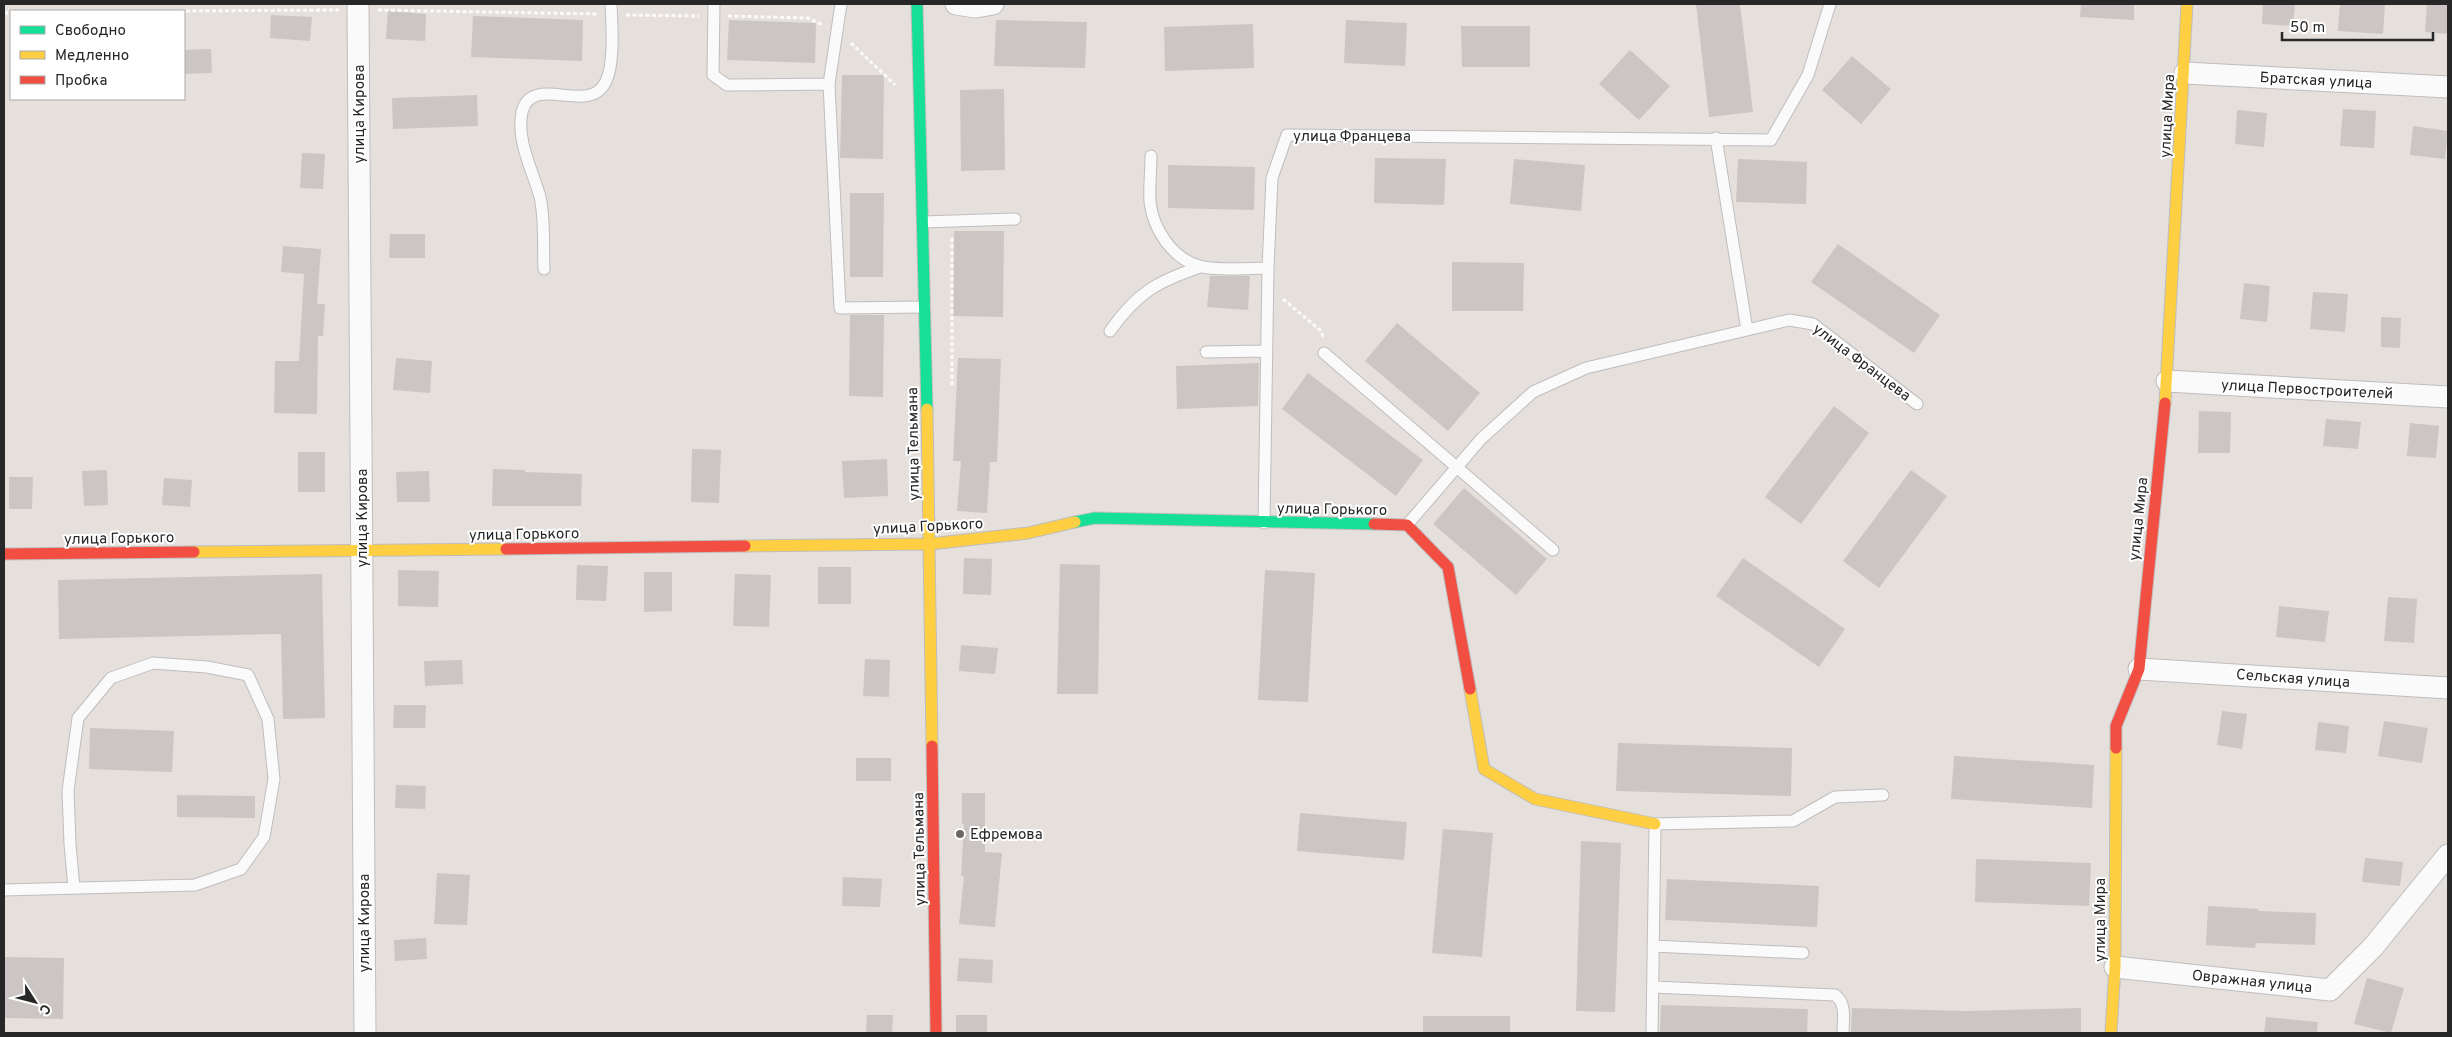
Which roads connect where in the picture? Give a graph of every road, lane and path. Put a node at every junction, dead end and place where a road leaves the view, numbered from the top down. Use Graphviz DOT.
graph roads {
  1 [pos="714,4"];
  2 [pos="842,4"];
  3 [pos="917,4"];
  4 [pos="956,4"];
  5 [pos="993,4"];
  6 [pos="1830,4"];
  7 [pos="2187,4"];
  8 [pos="358,7"];
  9 [pos="611,9"];
  10 [pos="185,11"];
  11 [pos="714,16"];
  12 [pos="838,31"];
  13 [pos="2185,73"];
  14 [pos="829,84"];
  15 [pos="898,87"];
  16 [pos="2448,87"];
  17 [pos="1716,138"];
  18 [pos="1151,156"];
  19 [pos="1015,219"];
  20 [pos="923,222"];
  21 [pos="1200,267"];
  22 [pos="1268,268"];
  23 [pos="544,269"];
  24 [pos="1268,285"];
  25 [pos="925,308"];
  26 [pos="1747,330"];
  27 [pos="1110,331"];
  28 [pos="1266,351"];
  29 [pos="1206,352"];
  30 [pos="1324,353"];
  31 [pos="2167,381"];
  32 [pos="2448,397"];
  33 [pos="1917,404"];
  34 [pos="1456,468"];
  35 [pos="1264,523"];
  36 [pos="1407,525"];
  37 [pos="930,544"];
  38 [pos="362,550"];
  39 [pos="1553,550"];
  40 [pos="4,554"];
  41 [pos="2139,669"];
  42 [pos="2448,688"];
  43 [pos="1883,795"];
  44 [pos="1655,824"];
  45 [pos="2448,855"];
  46 [pos="74,888"];
  47 [pos="4,890"];
  48 [pos="1653,946"];
  49 [pos="1803,953"];
  50 [pos="2115,966"];
  51 [pos="1653,987"];
  52 [pos="365,1033"];
  53 [pos="936,1033"];
  54 [pos="1652,1033"];
  55 [pos="1843,1033"];
  56 [pos="2111,1033"];
  1 -- 11 [label="lane"];
  2 -- 12 [label="lane"];
  3 -- 20 [label="street, улица Тельмана"];
  4 -- 5 [label="street"];
  6 -- 17 [label="lane, улица Францева"];
  7 -- 13 [label="street, улица Мира"];
  8 -- 9 [label="path"];
  8 -- 10 [label="path"];
  8 -- 38 [label="street, улица Кирова"];
  9 -- 11 [label="path"];
  9 -- 23 [label="lane"];
  11 -- 12 [label="path"];
  11 -- 14 [label="lane"];
  12 -- 14 [label="lane"];
  12 -- 15 [label="path"];
  13 -- 16 [label="street, Братская улица"];
  13 -- 31 [label="street, улица Мира"];
  14 -- 25 [label="lane"];
  17 -- 22 [label="lane, улица Францева"];
  17 -- 26 [label="lane"];
  18 -- 21 [label="lane"];
  19 -- 20 [label="lane"];
  20 -- 25 [label="street, улица Тельмана"];
  21 -- 22 [label="lane"];
  21 -- 27 [label="lane"];
  22 -- 24 [label="lane, улица Францева"];
  24 -- 28 [label="lane, улица Францева"];
  24 -- 30 [label="path"];
  25 -- 37 [label="street, улица Тельмана"];
  26 -- 33 [label="lane, улица Францева"];
  26 -- 34 [label="lane, улица Францева"];
  28 -- 29 [label="lane"];
  28 -- 35 [label="lane, улица Францева"];
  30 -- 34 [label="lane"];
  31 -- 32 [label="street, улица Первостроителей"];
  31 -- 41 [label="street, улица Мира"];
  34 -- 36 [label="lane, улица Францева"];
  34 -- 39 [label="lane"];
  35 -- 36 [label="street, улица Горького"];
  35 -- 37 [label="street, улица Горького"];
  36 -- 44 [label="street, улица Горького"];
  37 -- 38 [label="street, улица Горького"];
  37 -- 53 [label="street, улица Тельмана"];
  38 -- 40 [label="street, улица Горького"];
  38 -- 52 [label="street, улица Кирова"];
  41 -- 42 [label="street, Сельская улица"];
  41 -- 50 [label="street, улица Мира"];
  43 -- 44 [label="lane"];
  44 -- 48 [label="lane"];
  45 -- 50 [label="street, Овражная улица"];
  46 -- 46 [label="lane"];
  46 -- 47 [label="lane"];
  48 -- 49 [label="lane"];
  48 -- 51 [label="lane"];
  50 -- 56 [label="street, улица Мира"];
  51 -- 54 [label="lane"];
  51 -- 55 [label="lane"];
}
